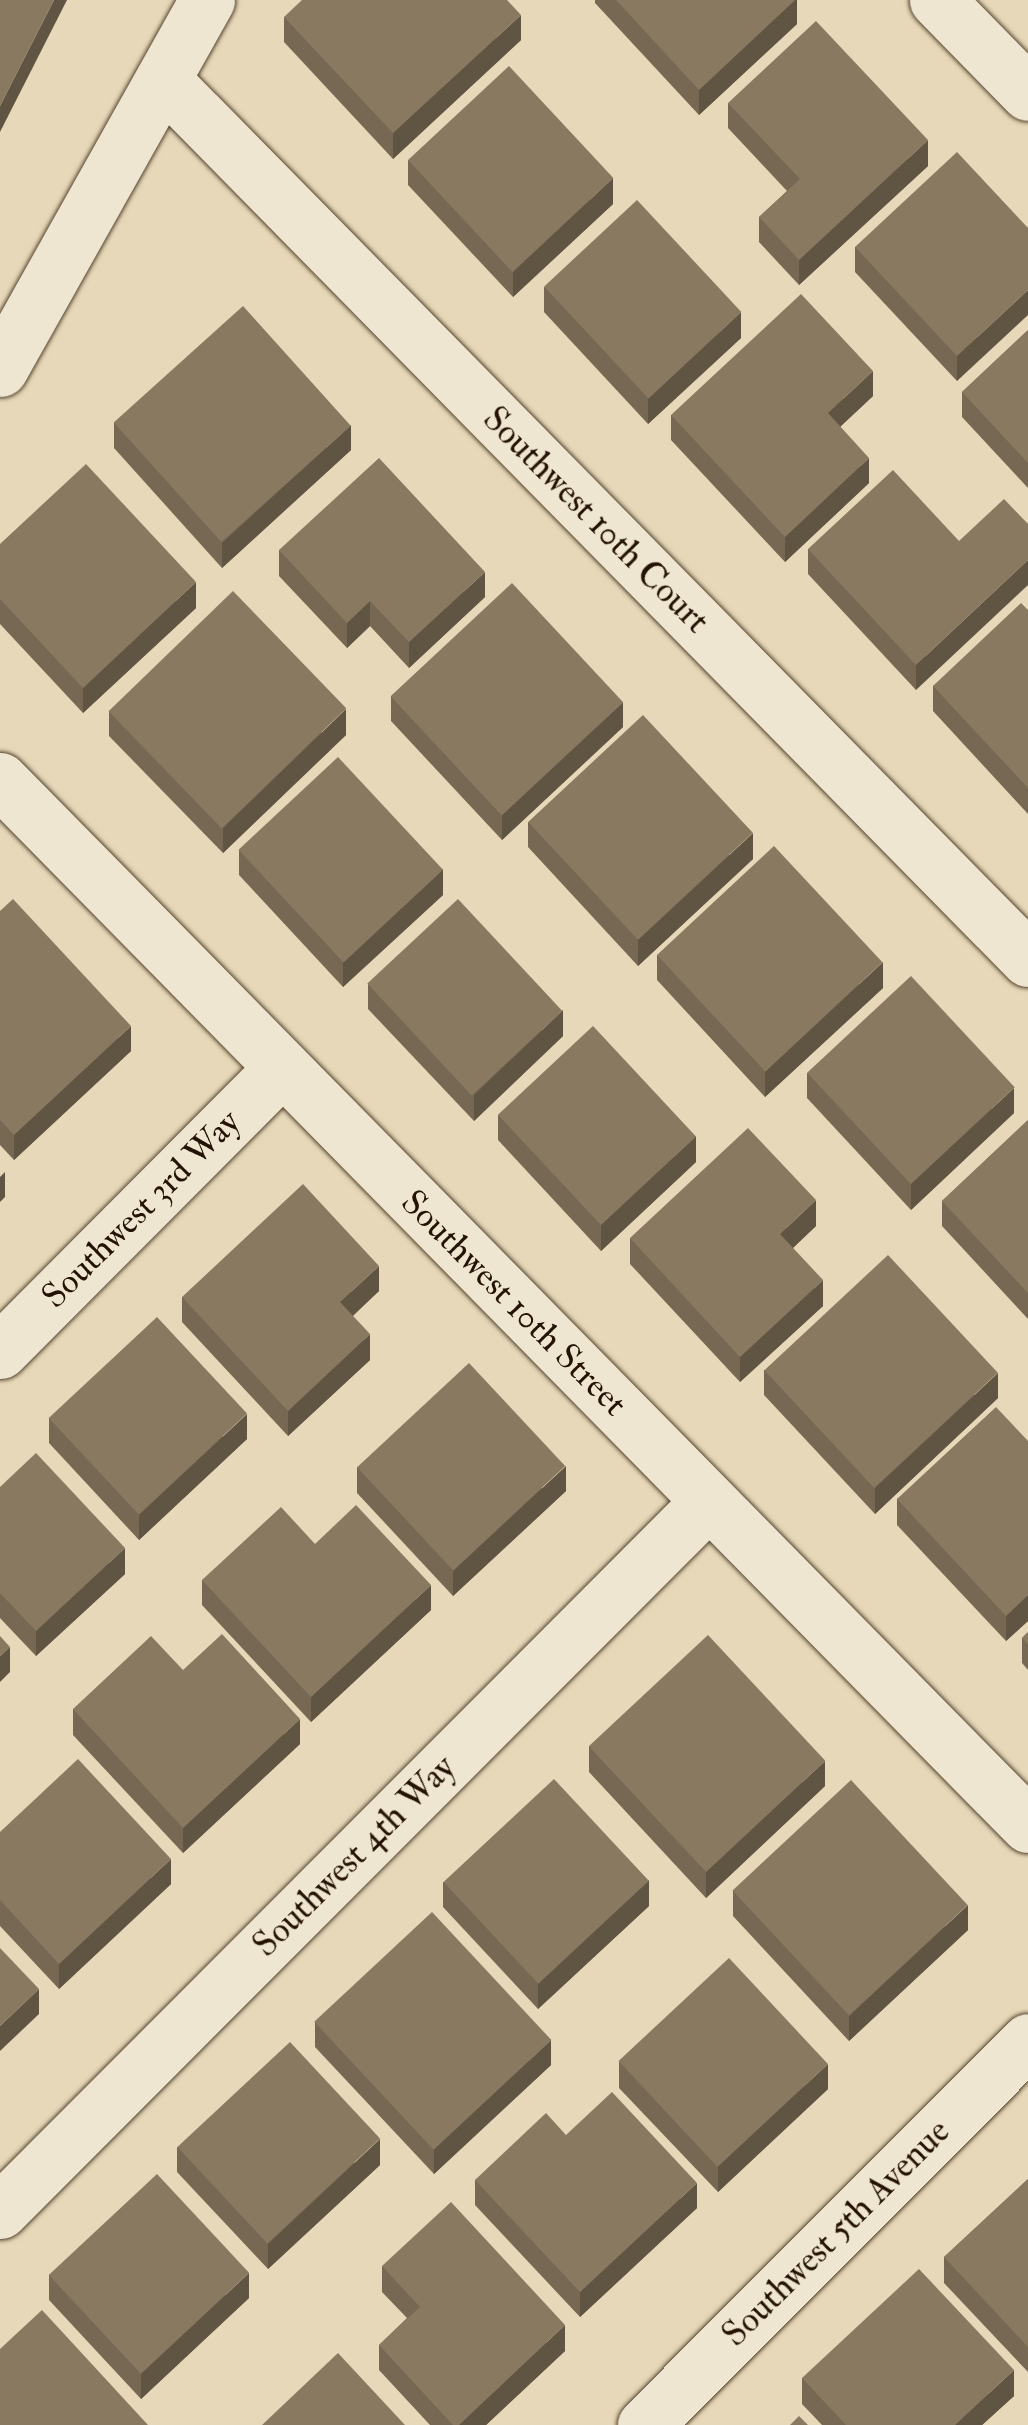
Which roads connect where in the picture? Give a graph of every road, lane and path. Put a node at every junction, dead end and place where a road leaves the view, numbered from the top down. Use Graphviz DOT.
graph roads {
  1 [pos="207,0"];
  2 [pos="936,0"];
  3 [pos="164,81"];
  4 [pos="1028,93"];
  5 [pos="0,369"];
  6 [pos="0,780"];
  7 [pos="1028,959"];
  8 [pos="282,1068"];
  9 [pos="0,1351"];
  10 [pos="709,1501"];
  11 [pos="1028,1825"];
  12 [pos="1028,2041"];
  13 [pos="0,2211"];
  14 [pos="645,2425"];
  1 -- 3 [label="street"];
  2 -- 4 [label="street"];
  3 -- 5 [label="street"];
  3 -- 7 [label="street, Southwest 10th Court"];
  6 -- 8 [label="street, Southwest 10th Street"];
  8 -- 9 [label="street, Southwest 3rd Way"];
  8 -- 10 [label="street, Southwest 10th Street"];
  10 -- 11 [label="street, Southwest 10th Street"];
  10 -- 13 [label="street, Southwest 4th Way"];
  12 -- 14 [label="street, Southwest 5th Avenue"];
}
